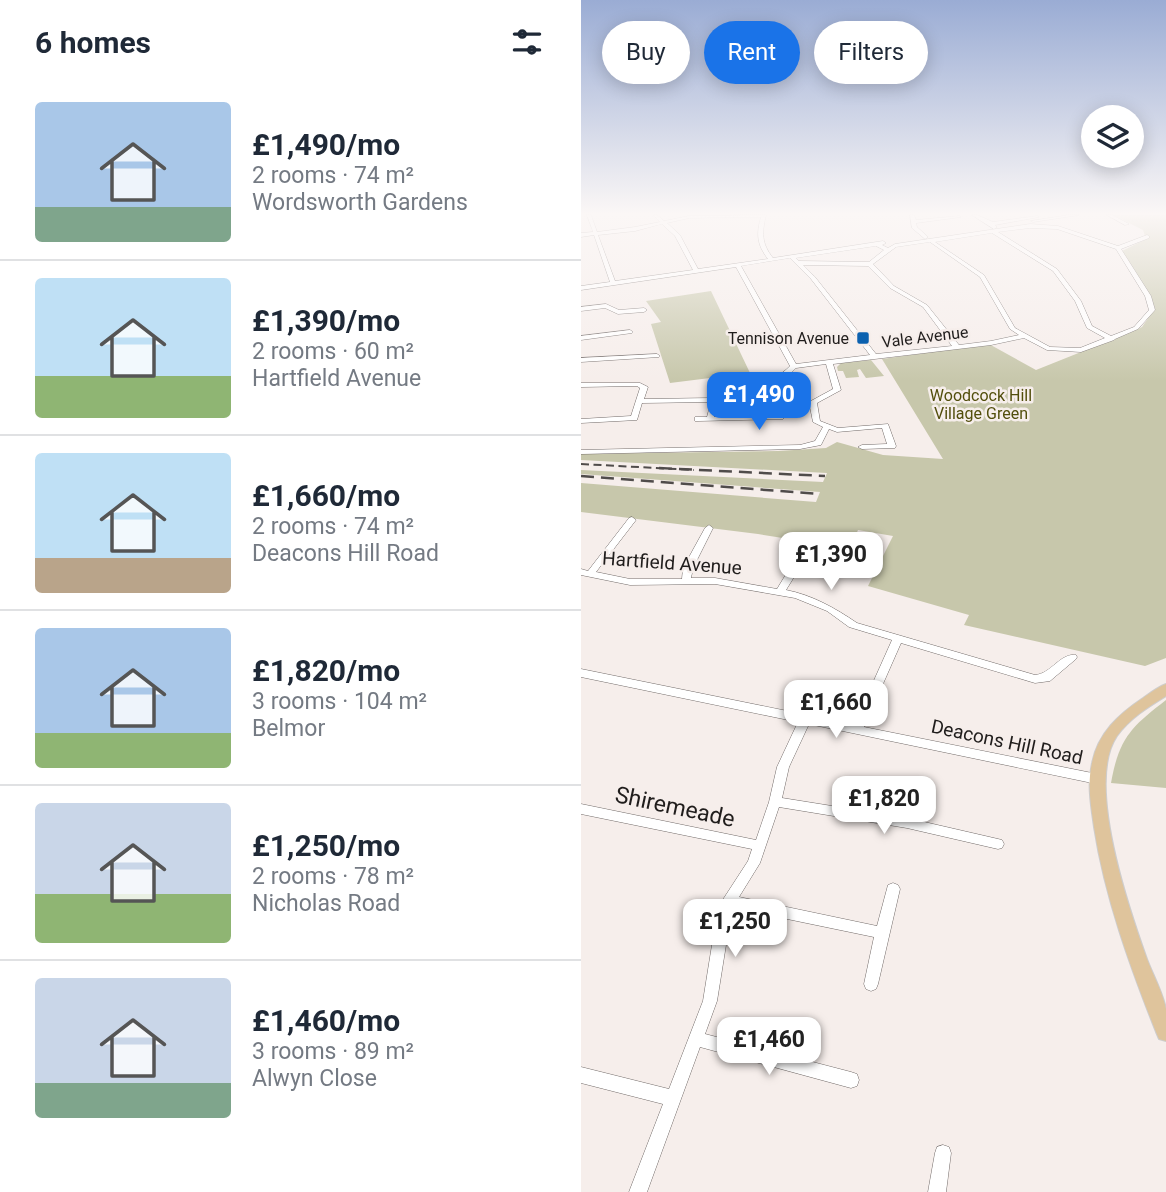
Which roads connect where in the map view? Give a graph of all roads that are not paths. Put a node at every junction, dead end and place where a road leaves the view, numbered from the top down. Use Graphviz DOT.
graph roads {
  1 [pos="609,271"];
  2 [pos="696,271"];
  3 [pos="740,271"];
  4 [pos="805,271"];
  5 [pos="876,271"];
  6 [pos="974,271"];
  7 [pos="1055,271"];
  8 [pos="1132,271"];
  9 [pos="613,283"];
  10 [pos="581,288"];
  11 [pos="581,309"];
  12 [pos="645,310"];
  13 [pos="630,332"];
  14 [pos="1023,336"];
  15 [pos="581,338"];
  16 [pos="1112,339"];
  17 [pos="957,347"];
  18 [pos="657,356"];
  19 [pos="875,356"];
  20 [pos="581,360"];
  21 [pos="829,363"];
  22 [pos="794,366"];
  23 [pos="768,383"];
  24 [pos="581,385"];
  25 [pos="713,400"];
  26 [pos="641,401"];
  27 [pos="698,419"];
  28 [pos="710,419"];
  29 [pos="581,421"];
  30 [pos="826,428"];
  31 [pos="862,447"];
  32 [pos="581,452"];
  33 [pos="632,520"];
  34 [pos="709,528"];
  35 [pos="807,548"];
  36 [pos="585,573"];
  37 [pos="687,581"];
  38 [pos="780,592"];
  39 [pos="897,639"];
  40 [pos="1072,657"];
  41 [pos="581,673"];
  42 [pos="1166,689"];
  43 [pos="806,718"];
  44 [pos="858,728"];
  45 [pos="1097,779"];
  46 [pos="775,802"];
  47 [pos="581,809"];
  48 [pos="998,844"];
  49 [pos="761,846"];
  50 [pos="893,890"];
  51 [pos="729,901"];
  52 [pos="882,933"];
  53 [pos="871,984"];
  54 [pos="1166,1032"];
  55 [pos="696,1039"];
  56 [pos="582,1078"];
  57 [pos="851,1080"];
  58 [pos="671,1098"];
  59 [pos="943,1153"];
  60 [pos="638,1192"];
  61 [pos="937,1192"];
  1 -- 9 [label="street"];
  2 -- 9 [label="street"];
  3 -- 22 [label="street"];
  4 -- 19 [label="street"];
  5 -- 17 [label="street"];
  6 -- 14 [label="street"];
  7 -- 16 [label="street"];
  8 -- 16 [label="street"];
  9 -- 10 [label="street"];
  11 -- 12 [label="street"];
  13 -- 15 [label="street"];
  14 -- 16 [label="street"];
  14 -- 17 [label="street, Vale Avenue"];
  17 -- 19 [label="street, Vale Avenue"];
  18 -- 20 [label="street"];
  19 -- 21 [label="street, Vale Avenue"];
  21 -- 22 [label="street, Vale Avenue"];
  21 -- 30 [label="street"];
  22 -- 23 [label="street"];
  23 -- 25 [label="street"];
  23 -- 28 [label="street"];
  24 -- 26 [label="street"];
  25 -- 26 [label="street"];
  25 -- 28 [label="street"];
  26 -- 29 [label="street"];
  27 -- 28 [label="street"];
  30 -- 31 [label="street"];
  30 -- 32 [label="street"];
  33 -- 36 [label="street"];
  34 -- 37 [label="street"];
  35 -- 38 [label="street"];
  36 -- 37 [label="street, Hartfield Avenue"];
  37 -- 38 [label="street, Hartfield Avenue"];
  38 -- 39 [label="street, Hartfield Avenue"];
  39 -- 40 [label="street, Hartfield Avenue"];
  39 -- 44 [label="street"];
  41 -- 43 [label="street, Deacons Hill Road"];
  42 -- 45 [label="main road"];
  43 -- 44 [label="street, Deacons Hill Road"];
  43 -- 46 [label="street"];
  44 -- 45 [label="street, Deacons Hill Road"];
  45 -- 54 [label="main road"];
  46 -- 48 [label="street"];
  46 -- 49 [label="street"];
  47 -- 49 [label="street, Shiremeade"];
  49 -- 51 [label="street"];
  50 -- 52 [label="street"];
  51 -- 52 [label="street"];
  51 -- 55 [label="street"];
  52 -- 53 [label="street"];
  55 -- 57 [label="street"];
  55 -- 58 [label="street"];
  56 -- 58 [label="street"];
  58 -- 60 [label="street"];
  59 -- 61 [label="street"];
}
